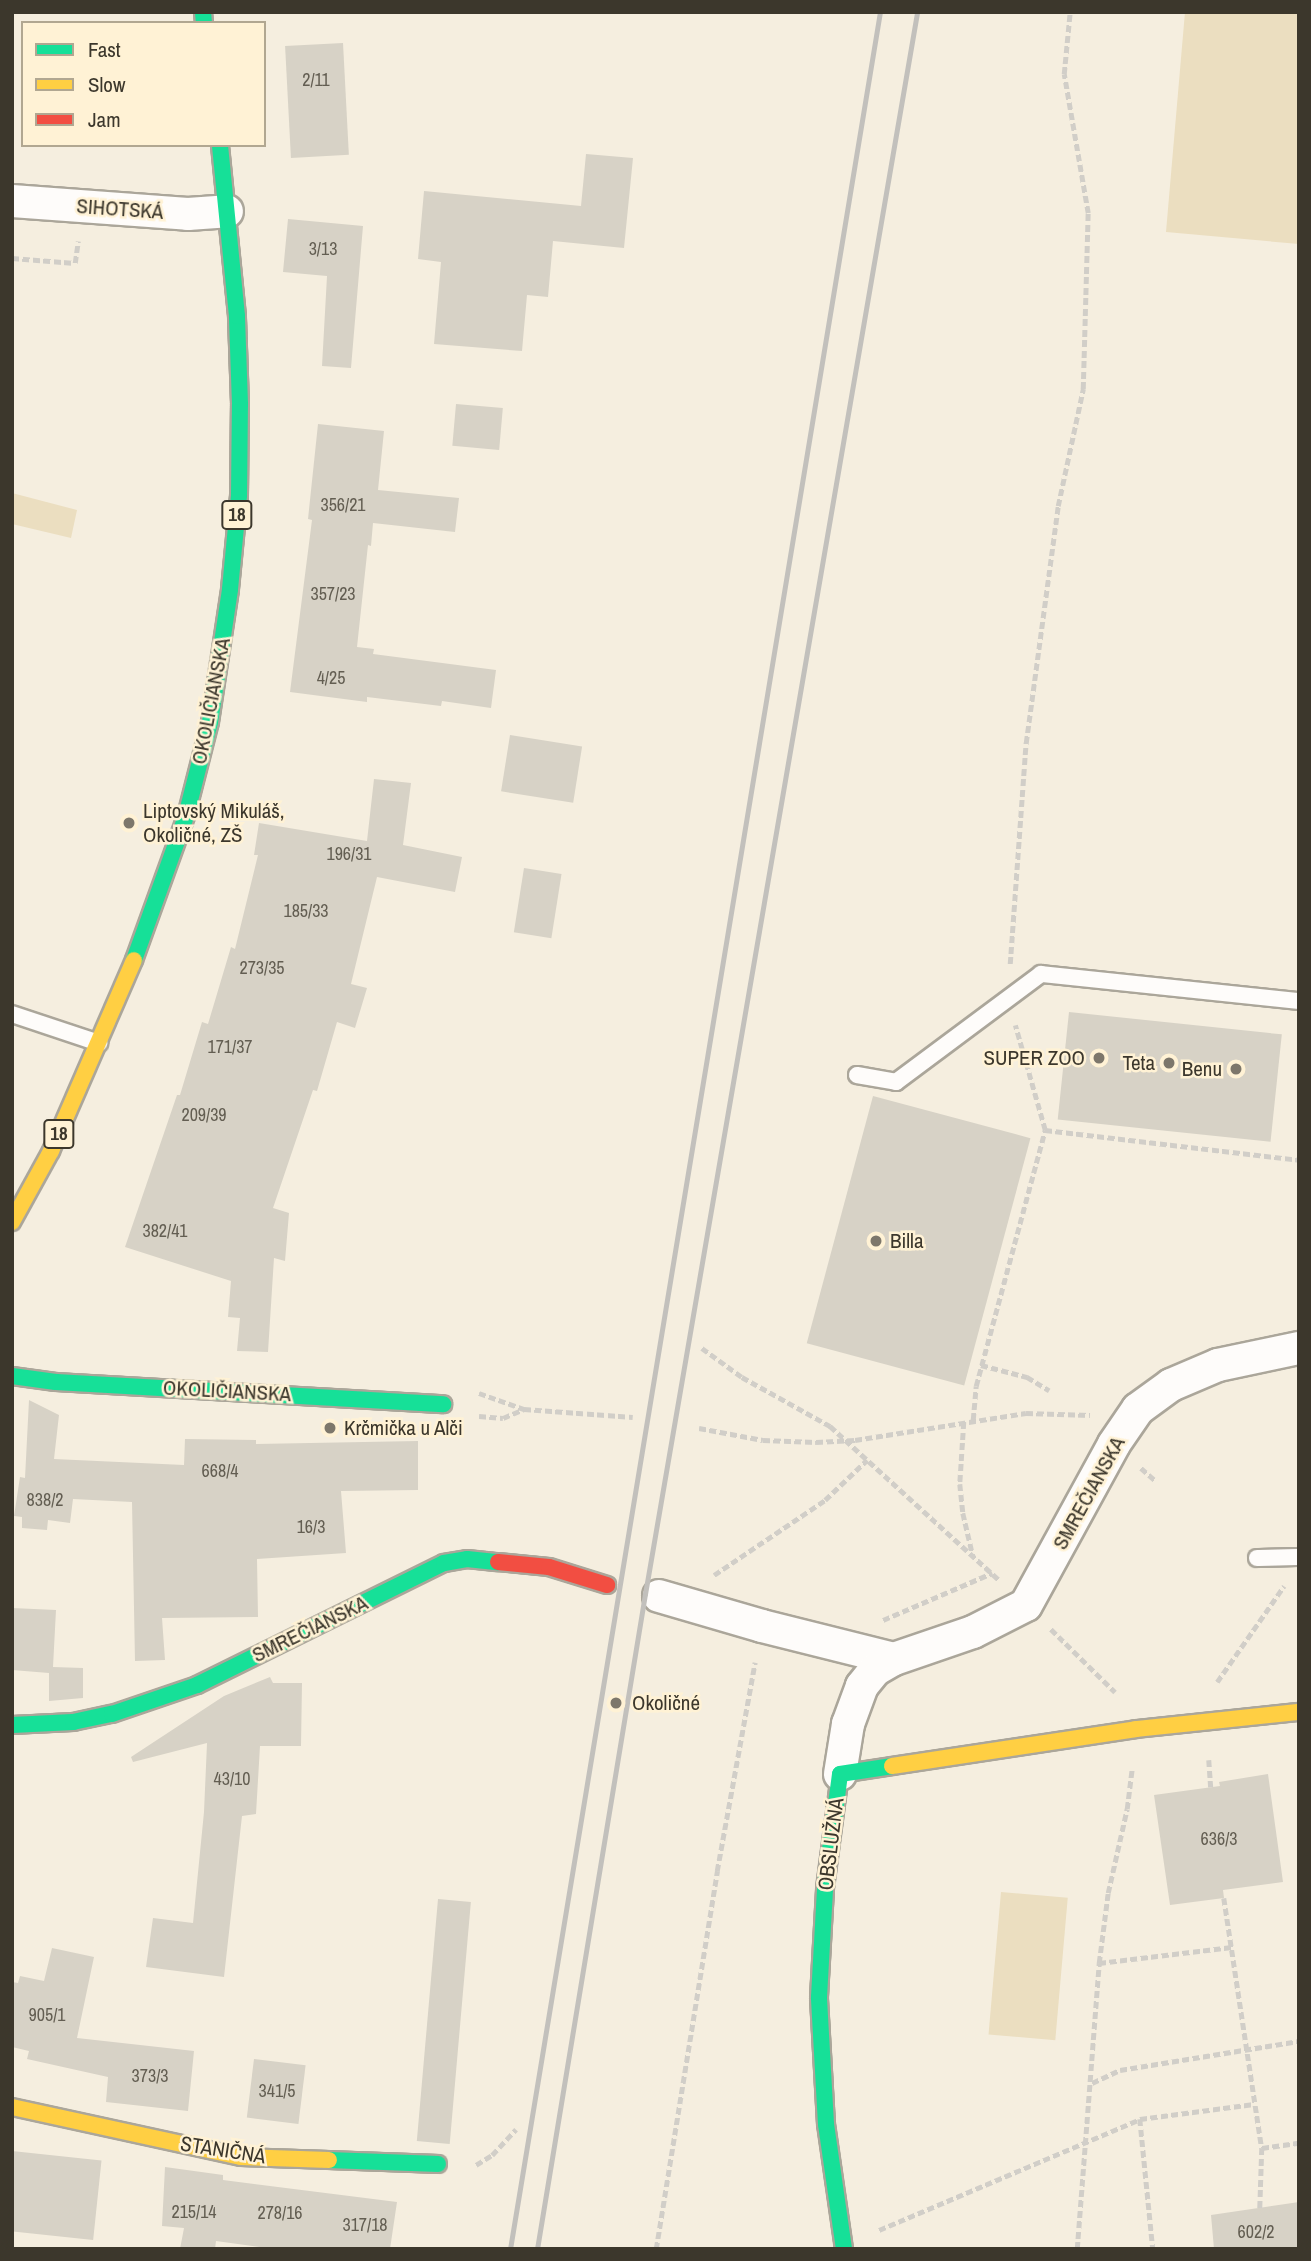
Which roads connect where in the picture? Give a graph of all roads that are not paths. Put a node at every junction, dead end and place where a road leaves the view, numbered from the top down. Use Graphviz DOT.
graph roads {
  1 [pos="220,147"];
  2 [pos="12,201"];
  3 [pos="227,211"];
  4 [pos="1299,1000"];
  5 [pos="12,1014"];
  6 [pos="100,1044"];
  7 [pos="857,1075"];
  8 [pos="12,1222"];
  9 [pos="1299,1347"];
  10 [pos="12,1376"];
  11 [pos="443,1404"];
  12 [pos="1299,1557"];
  13 [pos="1257,1558"];
  14 [pos="607,1585"];
  15 [pos="670,1600"];
  16 [pos="894,1659"];
  17 [pos="1299,1712"];
  18 [pos="12,1725"];
  19 [pos="840,1774"];
  20 [pos="12,2107"];
  21 [pos="438,2164"];
  22 [pos="843,2247"];
  1 -- 3 [label="street, OKOLIČIANSKA / 18"];
  2 -- 3 [label="street, SIHOTSKÁ"];
  3 -- 6 [label="street, OKOLIČIANSKA / 18"];
  4 -- 7 [label="lane"];
  5 -- 6 [label="lane"];
  6 -- 8 [label="street, OKOLIČIANSKA / 18"];
  9 -- 16 [label="street, SMREČIANSKA"];
  10 -- 11 [label="street, OKOLIČIANSKA"];
  12 -- 13 [label="lane"];
  14 -- 18 [label="street, SMREČIANSKA"];
  15 -- 16 [label="street"];
  16 -- 19 [label="street"];
  17 -- 19 [label="street, OBSLUŽNÁ"];
  19 -- 22 [label="street, OBSLUŽNÁ"];
  20 -- 21 [label="street, STANIČNÁ"];
}
